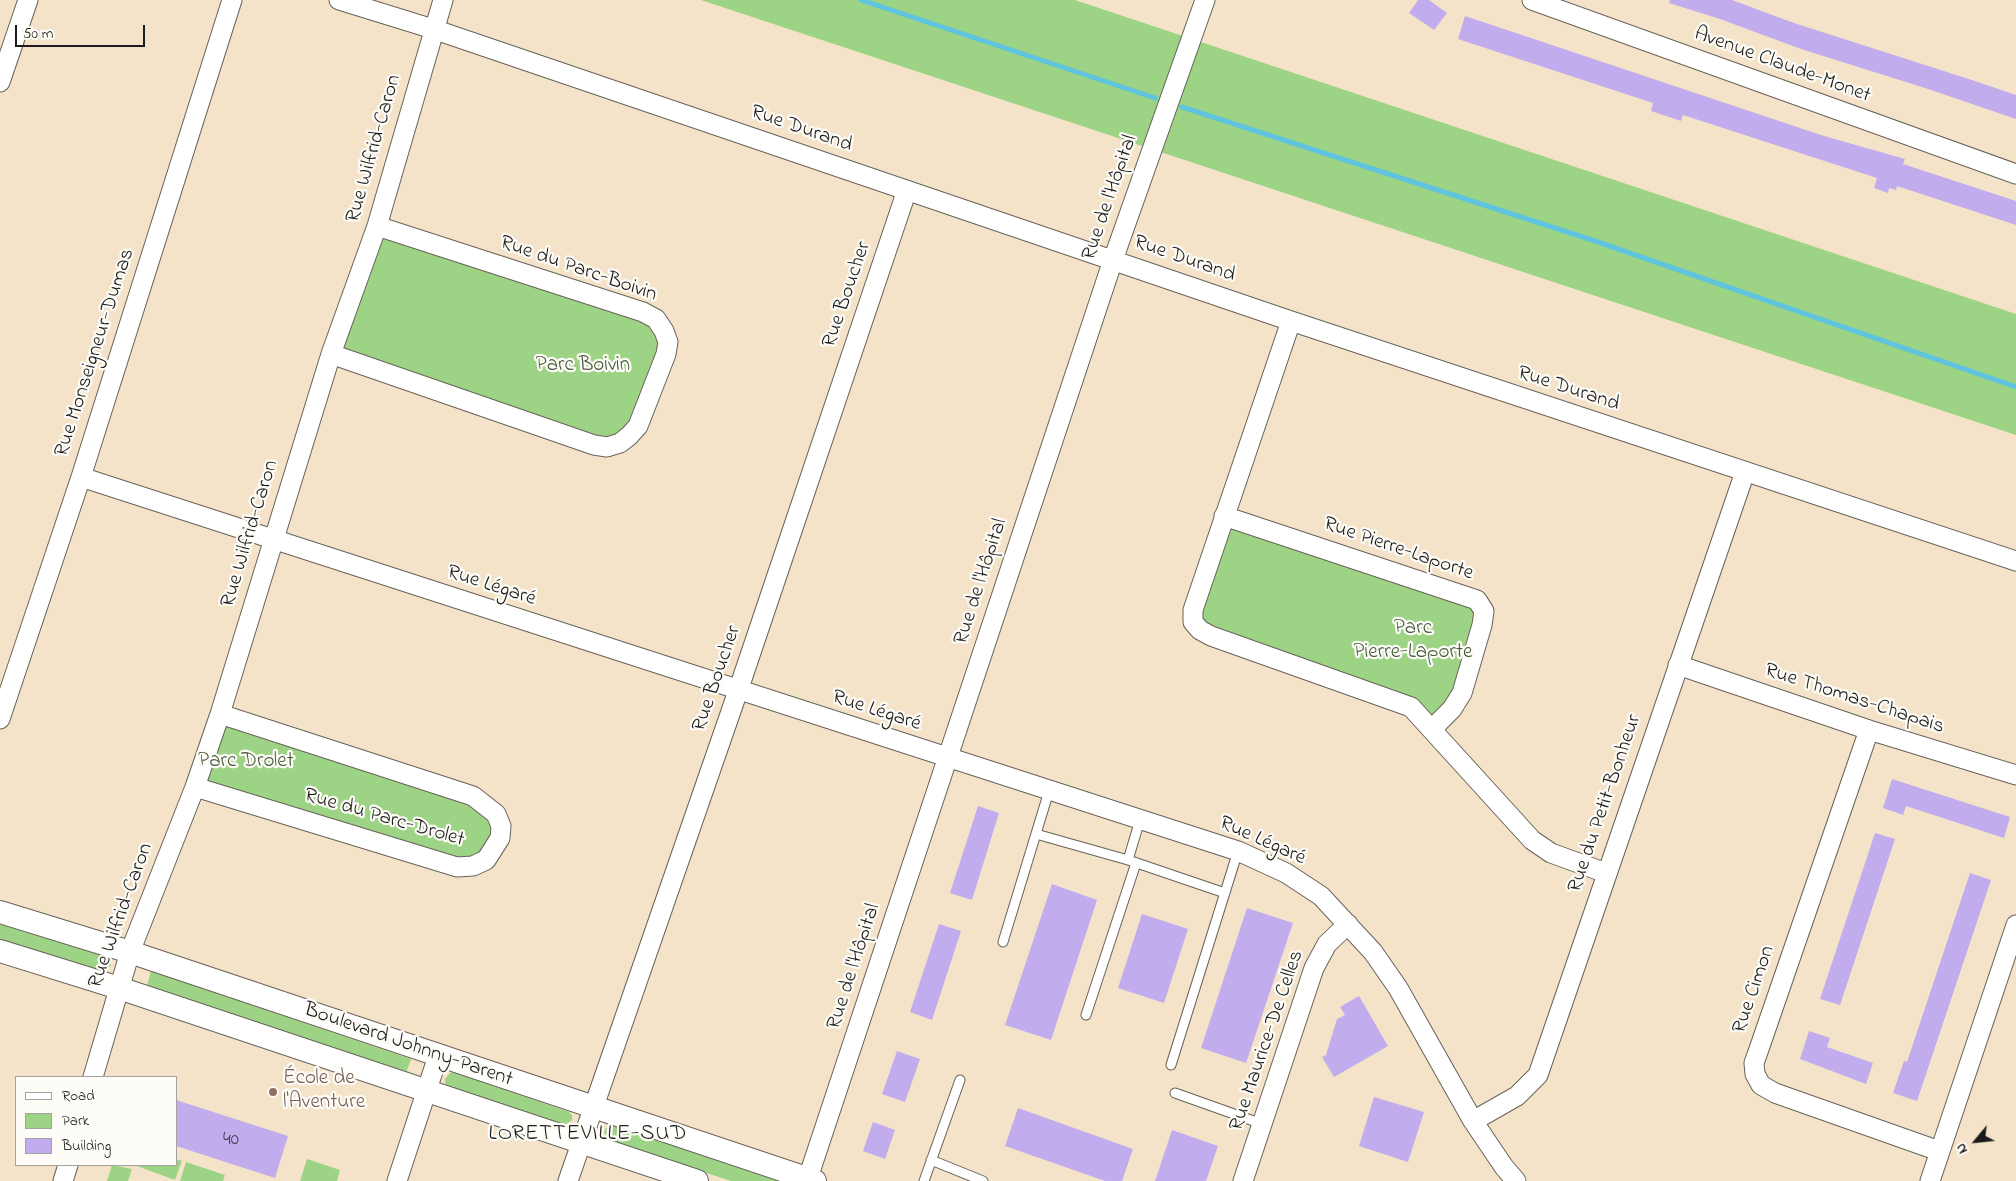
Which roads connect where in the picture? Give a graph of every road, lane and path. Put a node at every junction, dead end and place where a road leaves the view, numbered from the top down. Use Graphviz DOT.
graph roads {
  1 [pos="28,0"];
  2 [pos="232,0"];
  3 [pos="339,0"];
  4 [pos="443,0"];
  5 [pos="1205,0"];
  6 [pos="1532,0"];
  7 [pos="433,30"];
  8 [pos="0,82"];
  9 [pos="2016,174"];
  10 [pos="907,190"];
  11 [pos="377,226"];
  12 [pos="1113,260"];
  13 [pos="1291,321"];
  14 [pos="331,354"];
  15 [pos="1745,472"];
  16 [pos="81,477"];
  17 [pos="1224,516"];
  18 [pos="273,540"];
  19 [pos="2016,561"];
  20 [pos="1678,665"];
  21 [pos="738,691"];
  22 [pos="220,714"];
  23 [pos="0,719"];
  24 [pos="1432,728"];
  25 [pos="1869,730"];
  26 [pos="947,758"];
  27 [pos="2016,775"];
  28 [pos="195,787"];
  29 [pos="1049,791"];
  30 [pos="1140,820"];
  31 [pos="1036,834"];
  32 [pos="1238,852"];
  33 [pos="1132,861"];
  34 [pos="1606,873"];
  35 [pos="1225,893"];
  36 [pos="0,912"];
  37 [pos="1348,924"];
  38 [pos="2016,925"];
  39 [pos="1003,942"];
  40 [pos="0,951"];
  41 [pos="130,952"];
  42 [pos="119,988"];
  43 [pos="1086,1015"];
  44 [pos="438,1056"];
  45 [pos="1172,1066"];
  46 [pos="93,1076"];
  47 [pos="960,1080"];
  48 [pos="426,1090"];
  49 [pos="1175,1093"];
  50 [pos="593,1108"];
  51 [pos="1473,1121"];
  52 [pos="1262,1124"];
  53 [pos="581,1142"];
  54 [pos="1939,1151"];
  55 [pos="931,1160"];
  56 [pos="68,1166"];
  57 [pos="810,1180"];
  58 [pos="63,1181"];
  59 [pos="397,1181"];
  60 [pos="568,1181"];
  61 [pos="696,1181"];
  62 [pos="924,1181"];
  63 [pos="983,1181"];
  64 [pos="1243,1181"];
  65 [pos="1516,1181"];
  66 [pos="1930,1181"];
  1 -- 8 [label="street"];
  2 -- 16 [label="street, Rue Monseigneur-Dumas"];
  3 -- 7 [label="street, Rue Durand"];
  4 -- 7 [label="street, Rue Wilfrid-Caron"];
  5 -- 12 [label="street, Rue de l'Hôpital"];
  6 -- 9 [label="street, Avenue Claude-Monet"];
  7 -- 10 [label="street, Rue Durand"];
  7 -- 11 [label="street, Rue Wilfrid-Caron"];
  10 -- 12 [label="street, Rue Durand"];
  10 -- 21 [label="street, Rue Boucher"];
  11 -- 14 [label="street, Rue Wilfrid-Caron"];
  11 -- 14 [label="street, Rue du Parc-Boivin"];
  12 -- 13 [label="street, Rue Durand"];
  12 -- 26 [label="street, Rue de l'Hôpital"];
  13 -- 15 [label="street, Rue Durand"];
  13 -- 17 [label="street"];
  14 -- 18 [label="street, Rue Wilfrid-Caron"];
  15 -- 19 [label="street, Rue Durand"];
  15 -- 20 [label="street, Rue du Petit-Bonheur"];
  16 -- 18 [label="street, Rue Légaré"];
  16 -- 23 [label="street, Rue Monseigneur-Dumas"];
  17 -- 24 [label="street"];
  17 -- 24 [label="street, Rue Pierre-Laporte"];
  18 -- 21 [label="street, Rue Légaré"];
  18 -- 22 [label="street, Rue Wilfrid-Caron"];
  20 -- 25 [label="street, Rue Thomas-Chapais"];
  20 -- 34 [label="street, Rue du Petit-Bonheur"];
  21 -- 26 [label="street, Rue Légaré"];
  21 -- 50 [label="street, Rue Boucher"];
  22 -- 28 [label="street, Rue Wilfrid-Caron"];
  22 -- 28 [label="street, Rue du Parc-Drolet"];
  24 -- 34 [label="street"];
  25 -- 27 [label="street, Rue Thomas-Chapais"];
  25 -- 54 [label="street, Rue Cimon"];
  26 -- 29 [label="street, Rue Légaré"];
  26 -- 57 [label="street, Rue de l'Hôpital"];
  28 -- 41 [label="street, Rue Wilfrid-Caron"];
  29 -- 30 [label="street, Rue Légaré"];
  29 -- 31 [label="lane"];
  30 -- 32 [label="street, Rue Légaré"];
  30 -- 33 [label="lane"];
  31 -- 33 [label="lane"];
  31 -- 39 [label="lane"];
  32 -- 35 [label="lane"];
  32 -- 37 [label="street, Rue Légaré"];
  33 -- 35 [label="lane"];
  33 -- 43 [label="lane"];
  34 -- 51 [label="street, Rue du Petit-Bonheur"];
  35 -- 45 [label="lane"];
  36 -- 41 [label="street, Boulevard Johnny-Parent"];
  37 -- 51 [label="street, Rue Légaré"];
  37 -- 52 [label="street, Rue Maurice-De Celles"];
  38 -- 54 [label="street"];
  40 -- 42 [label="street, Boulevard Johnny-Parent"];
  41 -- 42 [label="street, Rue Wilfrid-Caron"];
  41 -- 44 [label="street, Boulevard Johnny-Parent"];
  42 -- 46 [label="street, Rue Wilfrid-Caron"];
  42 -- 48 [label="street, Boulevard Johnny-Parent"];
  44 -- 48 [label="street"];
  44 -- 50 [label="street, Boulevard Johnny-Parent"];
  47 -- 55 [label="lane"];
  48 -- 53 [label="street, Boulevard Johnny-Parent"];
  48 -- 59 [label="street"];
  49 -- 52 [label="lane"];
  50 -- 53 [label="street, Rue Boucher"];
  50 -- 57 [label="street, Boulevard Johnny-Parent"];
  51 -- 65 [label="street, Rue Légaré"];
  52 -- 64 [label="street, Rue Maurice-De Celles"];
  53 -- 60 [label="street, Rue Boucher"];
  53 -- 61 [label="street, Boulevard Johnny-Parent"];
  54 -- 66 [label="street"];
  55 -- 62 [label="lane"];
  55 -- 63 [label="lane"];
  56 -- 58 [label="street"];
}
